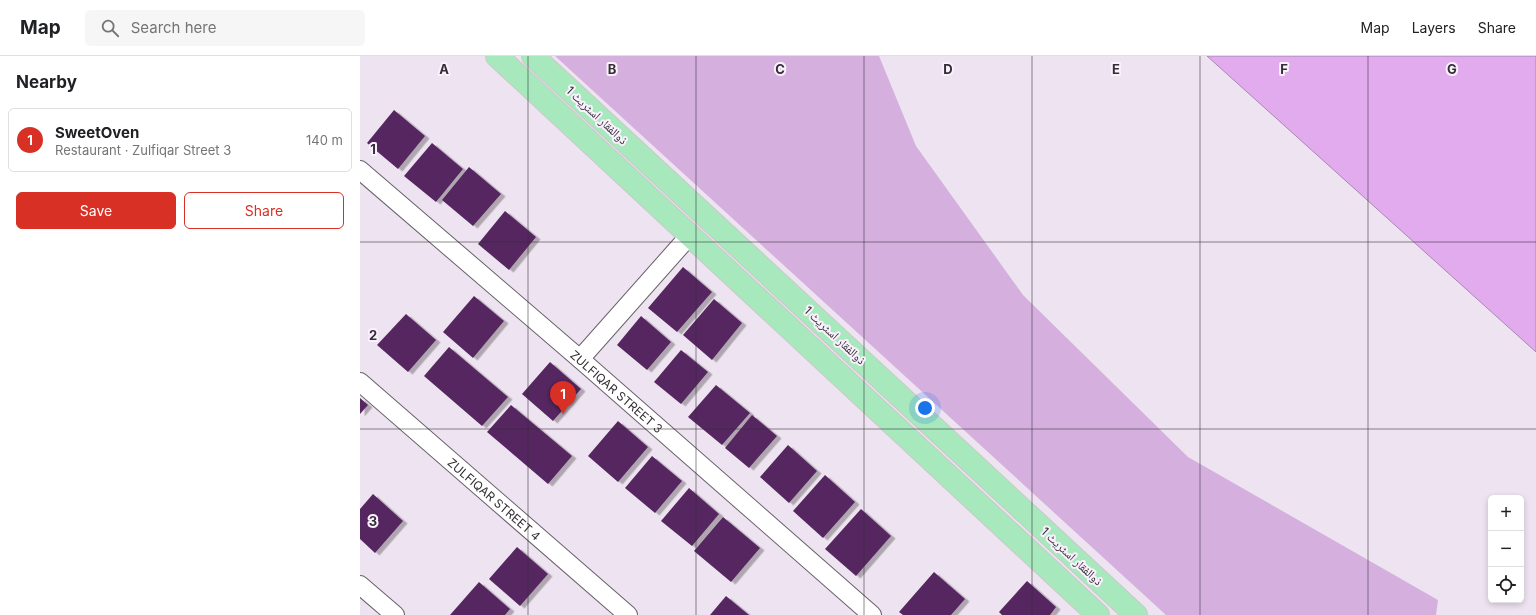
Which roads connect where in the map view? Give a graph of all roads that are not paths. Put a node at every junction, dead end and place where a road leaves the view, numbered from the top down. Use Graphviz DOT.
graph roads {
  1 [pos="497,56"];
  2 [pos="533,56"];
  3 [pos="360,170"];
  4 [pos="690,235"];
  5 [pos="580,359"];
  6 [pos="360,382"];
  7 [pos="360,584"];
  8 [pos="395,615"];
  9 [pos="628,615"];
  10 [pos="872,615"];
  11 [pos="1098,615"];
  12 [pos="1136,615"];
  1 -- 4 [label="main road, ذوالفقار اسٹریٹ 1"];
  2 -- 12 [label="main road, ذوالفقار اسٹریٹ 1"];
  3 -- 5 [label="street, ZULFIQAR STREET 3"];
  4 -- 5 [label="street"];
  4 -- 11 [label="main road, ذوالفقار اسٹریٹ 1"];
  5 -- 10 [label="street, ZULFIQAR STREET 3"];
  6 -- 9 [label="street, ZULFIQAR STREET 4"];
  7 -- 8 [label="street"];
}
